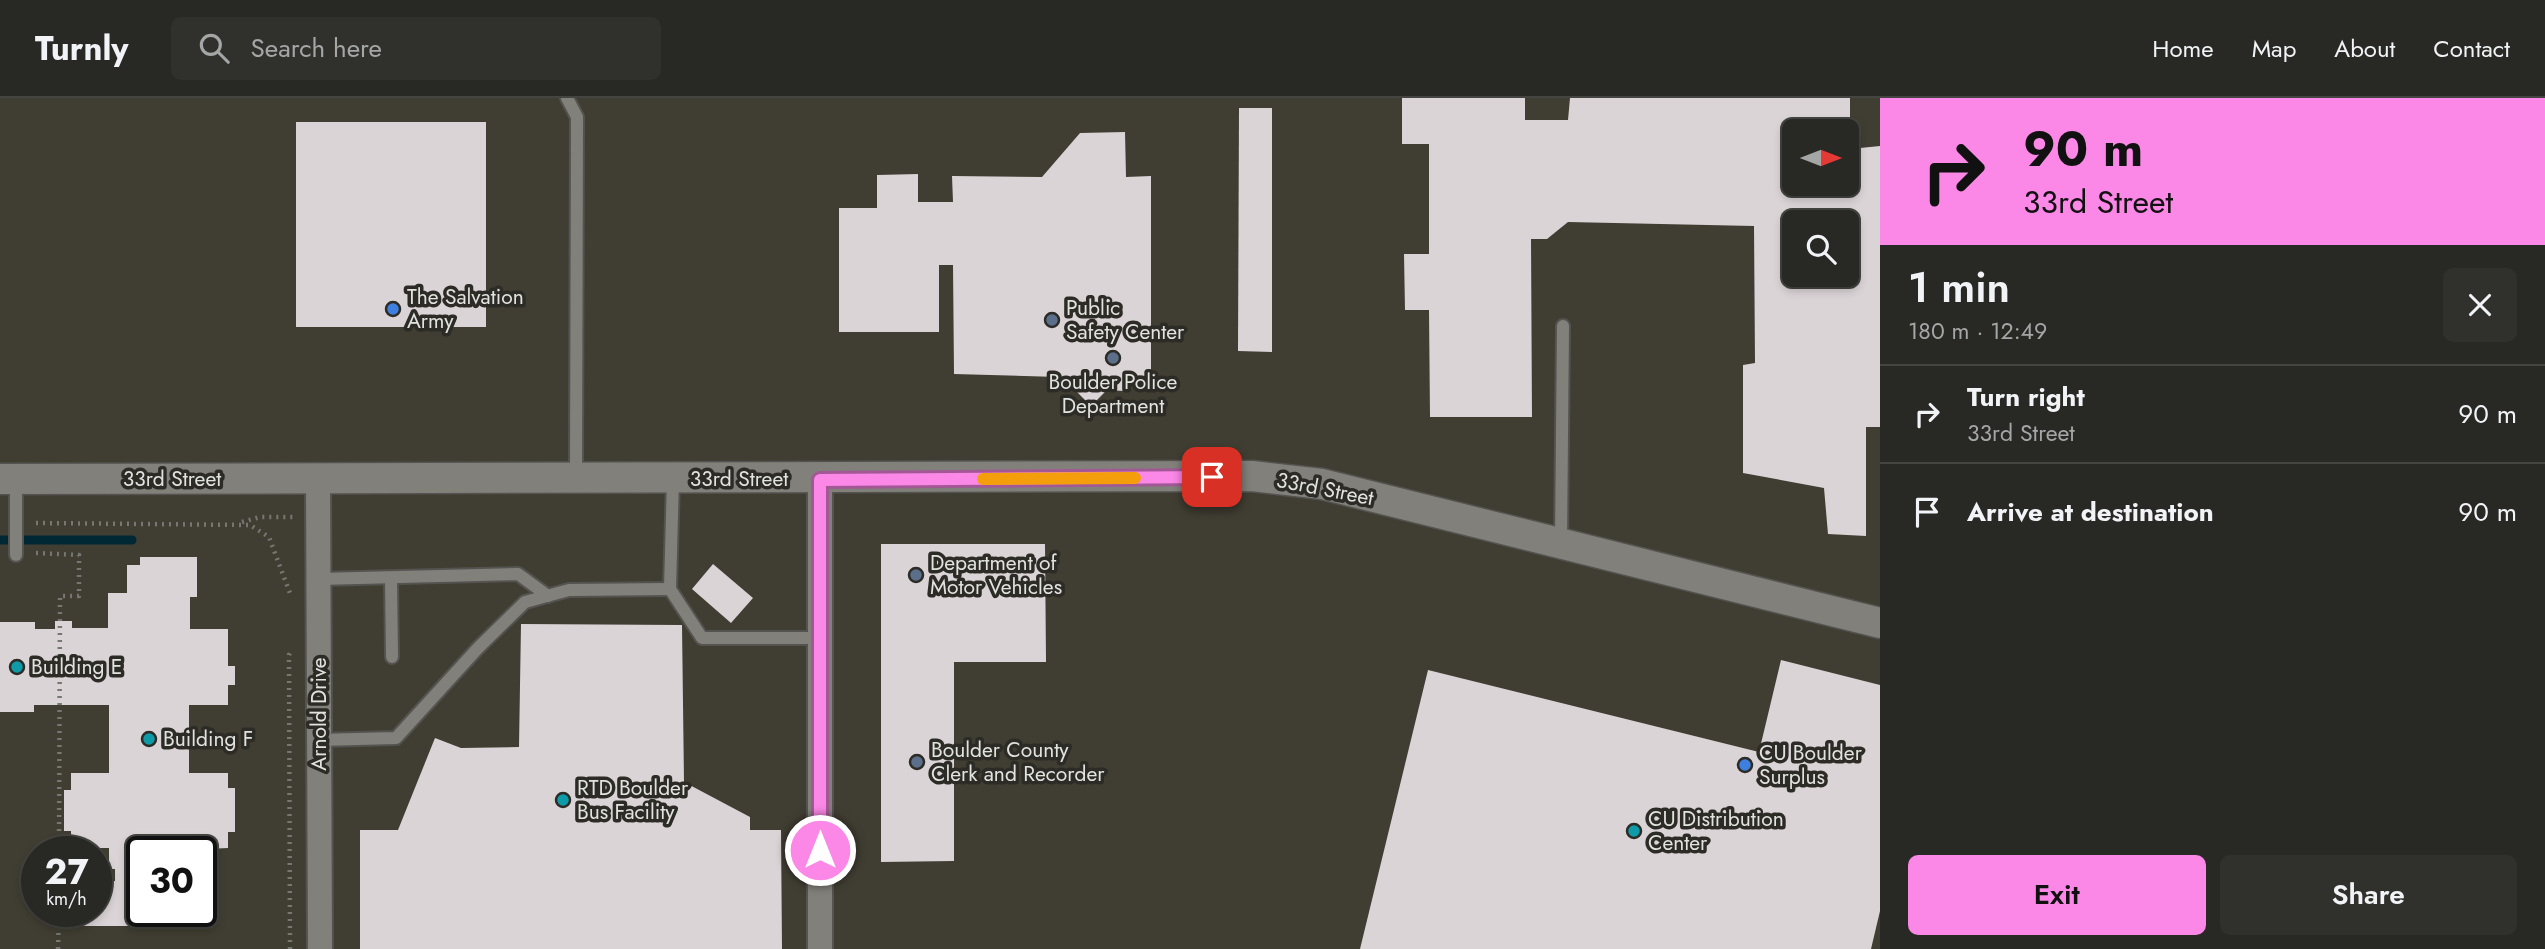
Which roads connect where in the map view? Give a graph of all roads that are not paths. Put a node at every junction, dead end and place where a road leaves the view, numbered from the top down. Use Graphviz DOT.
graph roads {
  1 [pos="567,98"];
  2 [pos="1563,326"];
  3 [pos="8,479"];
  4 [pos="318,479"];
  5 [pos="576,479"];
  6 [pos="673,480"];
  7 [pos="820,480"];
  8 [pos="1562,545"];
  9 [pos="16,555"];
  10 [pos="390,578"];
  11 [pos="318,579"];
  12 [pos="670,589"];
  13 [pos="548,596"];
  14 [pos="1880,623"];
  15 [pos="820,638"];
  16 [pos="392,657"];
  17 [pos="319,740"];
  18 [pos="320,949"];
  19 [pos="820,949"];
  1 -- 5 [label="lane"];
  2 -- 8 [label="lane"];
  3 -- 4 [label="street, 33rd Street"];
  3 -- 9 [label="lane"];
  4 -- 5 [label="street, 33rd Street"];
  4 -- 11 [label="street, Arnold Drive"];
  5 -- 6 [label="street, 33rd Street"];
  6 -- 7 [label="street, 33rd Street"];
  6 -- 12 [label="lane"];
  7 -- 8 [label="street, 33rd Street"];
  7 -- 15 [label="street"];
  8 -- 14 [label="street, 33rd Street"];
  10 -- 11 [label="lane"];
  10 -- 13 [label="lane"];
  10 -- 16 [label="lane"];
  11 -- 17 [label="street, Arnold Drive"];
  12 -- 13 [label="lane"];
  12 -- 15 [label="lane"];
  13 -- 17 [label="lane"];
  15 -- 19 [label="street"];
  17 -- 18 [label="street, Arnold Drive"];
}
